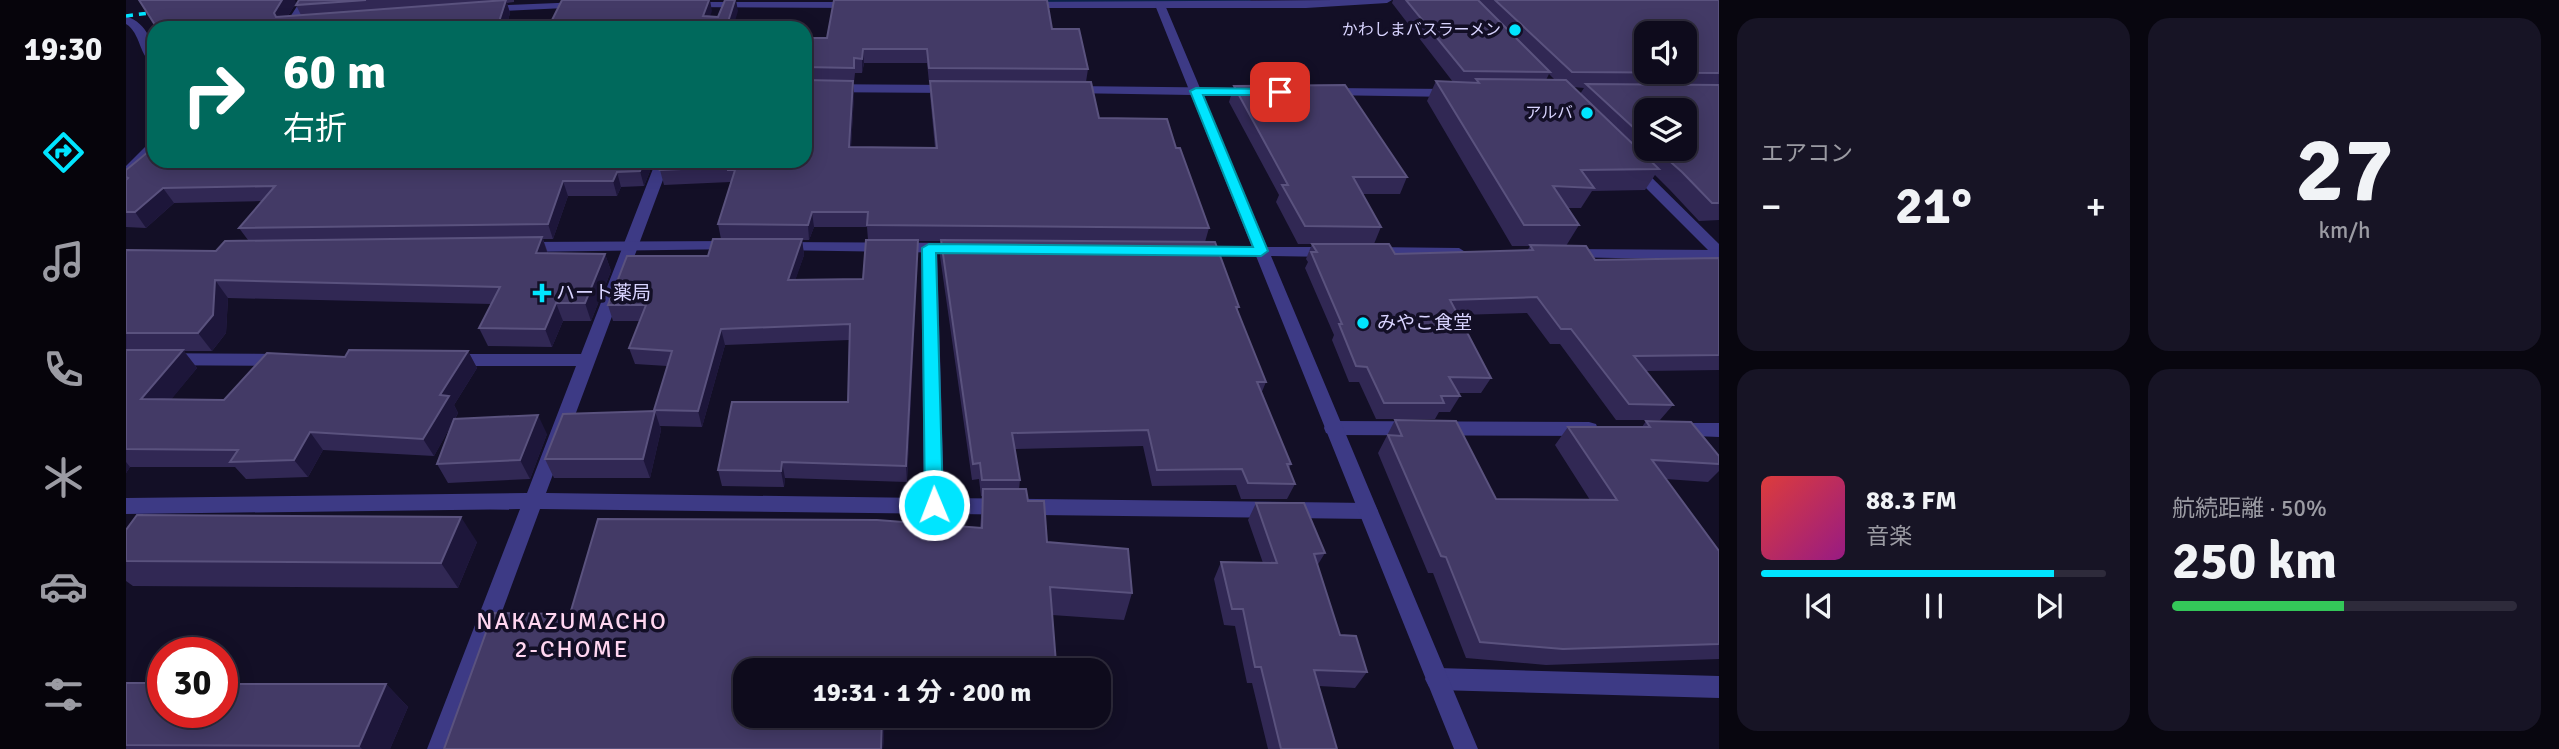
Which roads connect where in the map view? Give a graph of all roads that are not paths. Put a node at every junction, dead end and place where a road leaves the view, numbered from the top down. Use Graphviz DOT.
graph roads {
  1 [pos="306,0"];
  2 [pos="1387,0"];
  3 [pos="601,5"];
  4 [pos="668,5"];
  5 [pos="723,5"];
  6 [pos="862,5"];
  7 [pos="1013,5"];
  8 [pos="1160,5"];
  9 [pos="470,10"];
  10 [pos="718,16"];
  11 [pos="126,19"];
  12 [pos="294,21"];
  13 [pos="147,45"];
  14 [pos="812,88"];
  15 [pos="972,90"];
  16 [pos="1056,90"];
  17 [pos="1196,91"];
  18 [pos="1266,92"];
  19 [pos="1308,92"];
  20 [pos="1462,93"];
  21 [pos="147,155"];
  22 [pos="1625,160"];
  23 [pos="656,168"];
  24 [pos="126,174"];
  25 [pos="631,246"];
  26 [pos="508,247"];
  27 [pos="929,248"];
  28 [pos="985,249"];
  29 [pos="1178,250"];
  30 [pos="1261,251"];
  31 [pos="1469,253"];
  32 [pos="1553,254"];
  33 [pos="1719,254"];
  34 [pos="126,359"];
  35 [pos="294,360"];
  36 [pos="433,360"];
  37 [pos="587,360"];
  38 [pos="1333,428"];
  39 [pos="1609,429"];
  40 [pos="1664,430"];
  41 [pos="1719,430"];
  42 [pos="534,501"];
  43 [pos="934,505"];
  44 [pos="126,506"];
  45 [pos="1368,511"];
  46 [pos="1437,679"];
  47 [pos="1719,687"];
  48 [pos="439,749"];
  49 [pos="1466,749"];
  1 -- 12 [label="street"];
  2 -- 8 [label="street"];
  3 -- 9 [label="street"];
  4 -- 5 [label="street"];
  5 -- 6 [label="street"];
  5 -- 10 [label="street"];
  7 -- 8 [label="street"];
  8 -- 17 [label="street"];
  11 -- 13 [label="street"];
  14 -- 15 [label="street"];
  16 -- 17 [label="street"];
  17 -- 18 [label="street"];
  17 -- 30 [label="street"];
  19 -- 20 [label="street"];
  21 -- 24 [label="street"];
  22 -- 33 [label="street"];
  23 -- 25 [label="street"];
  25 -- 26 [label="street"];
  25 -- 27 [label="street"];
  25 -- 37 [label="street"];
  27 -- 28 [label="street"];
  27 -- 43 [label="street"];
  29 -- 30 [label="street"];
  30 -- 31 [label="street"];
  30 -- 38 [label="street"];
  32 -- 33 [label="street"];
  34 -- 35 [label="street"];
  36 -- 37 [label="street"];
  37 -- 42 [label="street"];
  38 -- 39 [label="street"];
  38 -- 45 [label="street"];
  40 -- 41 [label="street"];
  42 -- 43 [label="street"];
  42 -- 44 [label="street"];
  42 -- 48 [label="street"];
  43 -- 45 [label="street"];
  45 -- 46 [label="street"];
  46 -- 47 [label="street"];
  46 -- 49 [label="street"];
}
